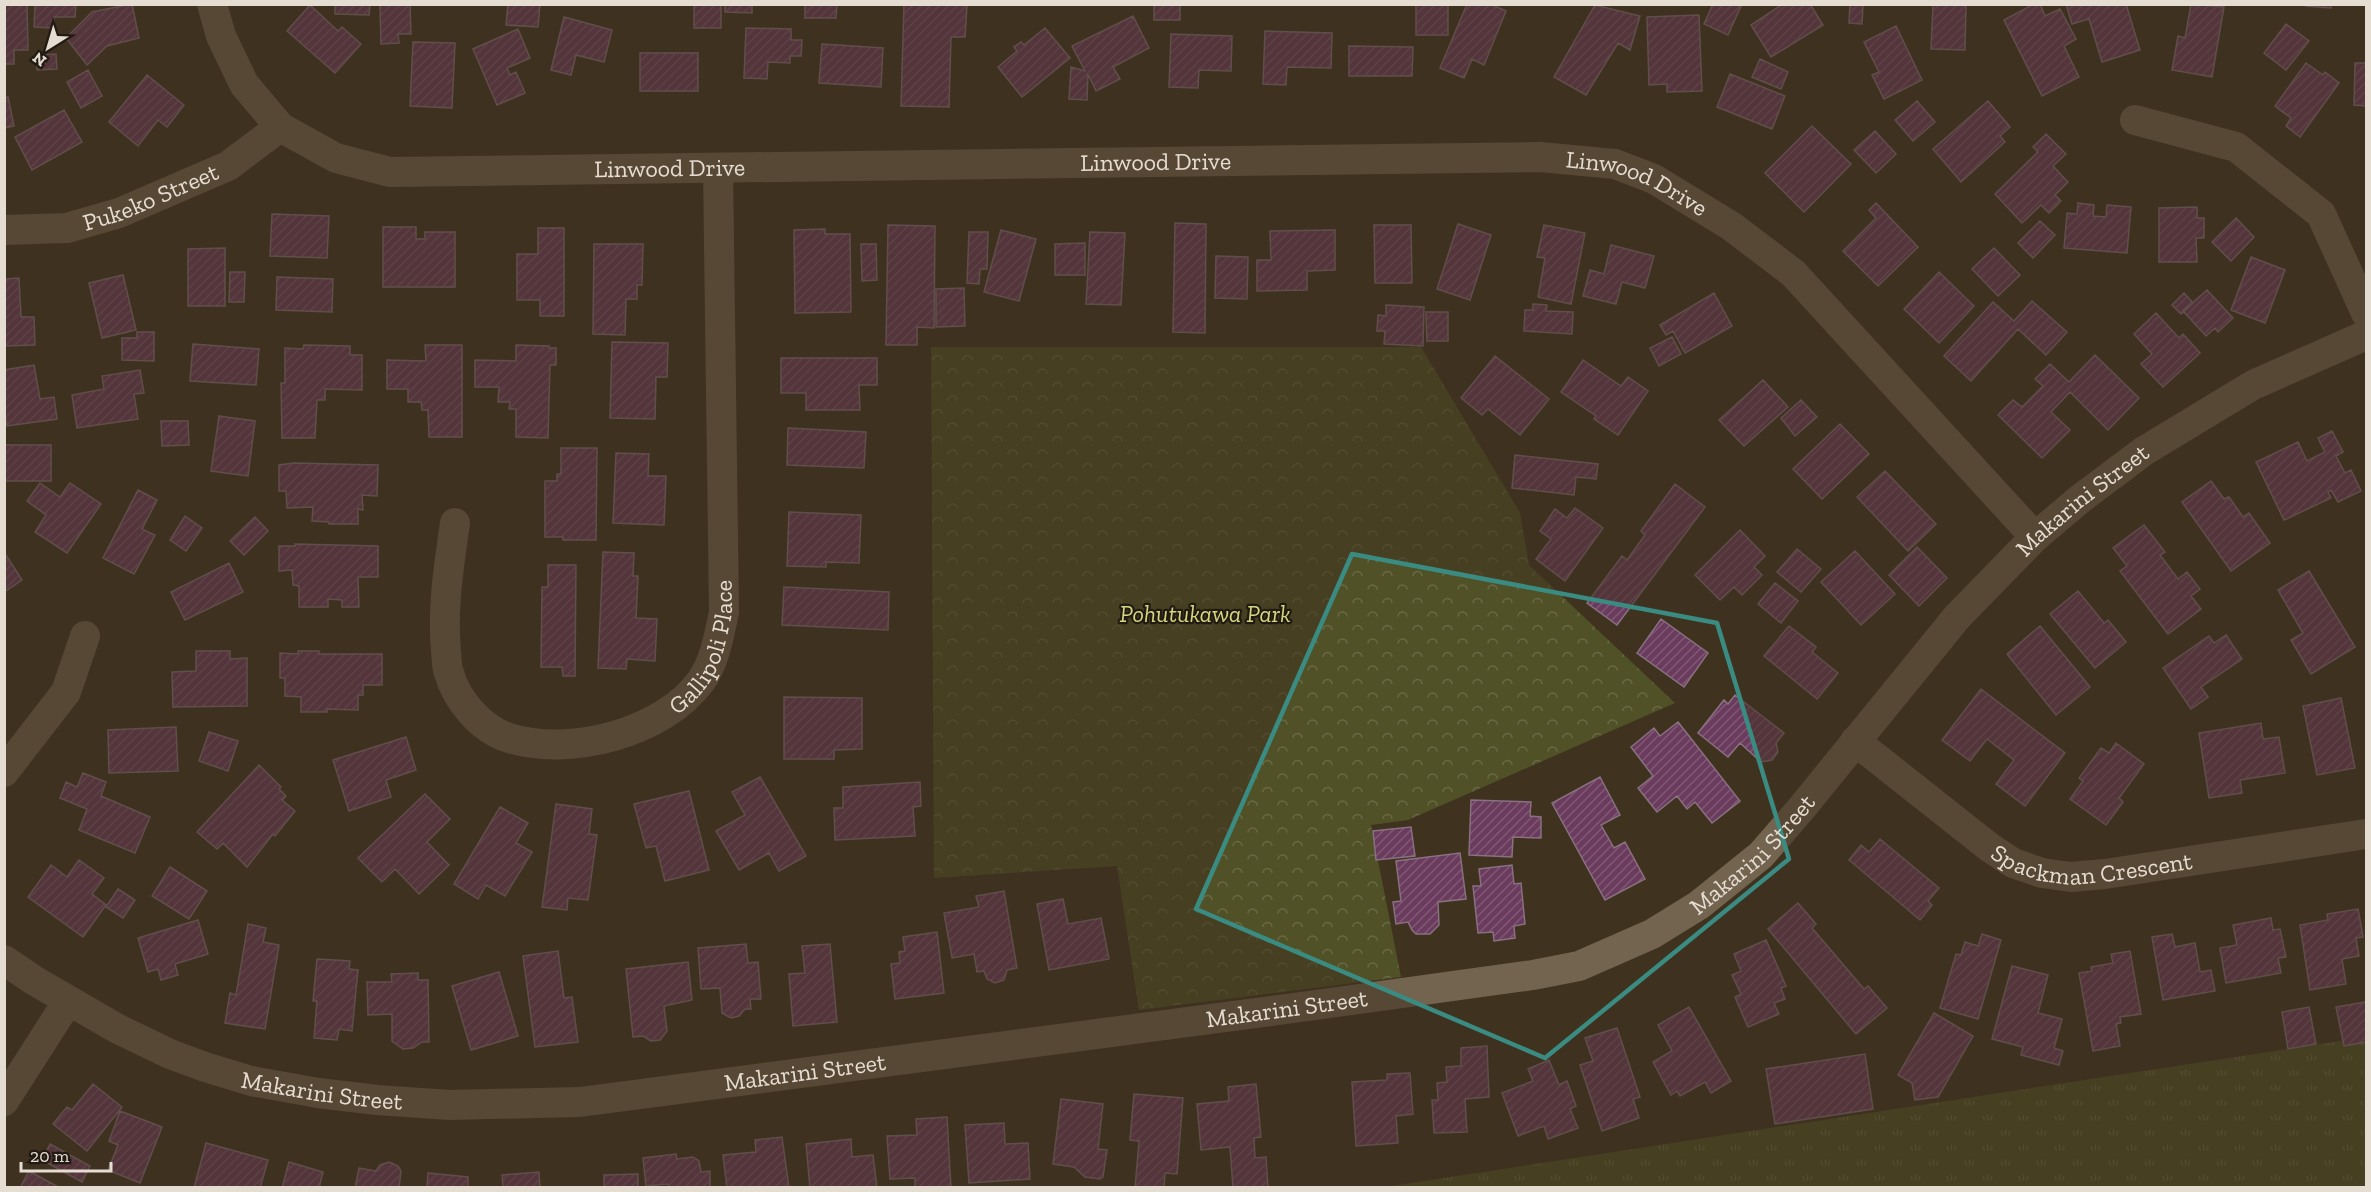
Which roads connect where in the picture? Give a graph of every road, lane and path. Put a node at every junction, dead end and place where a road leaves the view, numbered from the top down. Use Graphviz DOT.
graph roads {
  1 [pos="212,4"];
  2 [pos="2135,120"];
  3 [pos="280,127"];
  4 [pos="718,168"];
  5 [pos="4,230"];
  6 [pos="2367,313"];
  7 [pos="2367,335"];
  8 [pos="455,523"];
  9 [pos="2035,537"];
  10 [pos="85,636"];
  11 [pos="1855,741"];
  12 [pos="4,772"];
  13 [pos="2367,834"];
  14 [pos="4,960"];
  15 [pos="68,1001"];
  16 [pos="4,1101"];
  1 -- 3 [label="street, Linwood Drive"];
  2 -- 6 [label="street"];
  3 -- 4 [label="street, Linwood Drive"];
  3 -- 5 [label="street, Pukeko Street"];
  4 -- 8 [label="street, Gallipoli Place"];
  4 -- 9 [label="street, Linwood Drive"];
  7 -- 9 [label="street, Makarini Street"];
  9 -- 11 [label="street, Makarini Street"];
  10 -- 12 [label="street"];
  11 -- 13 [label="street, Spackman Crescent"];
  11 -- 15 [label="street, Makarini Street"];
  14 -- 15 [label="street, Makarini Street"];
  15 -- 16 [label="street"];
}
